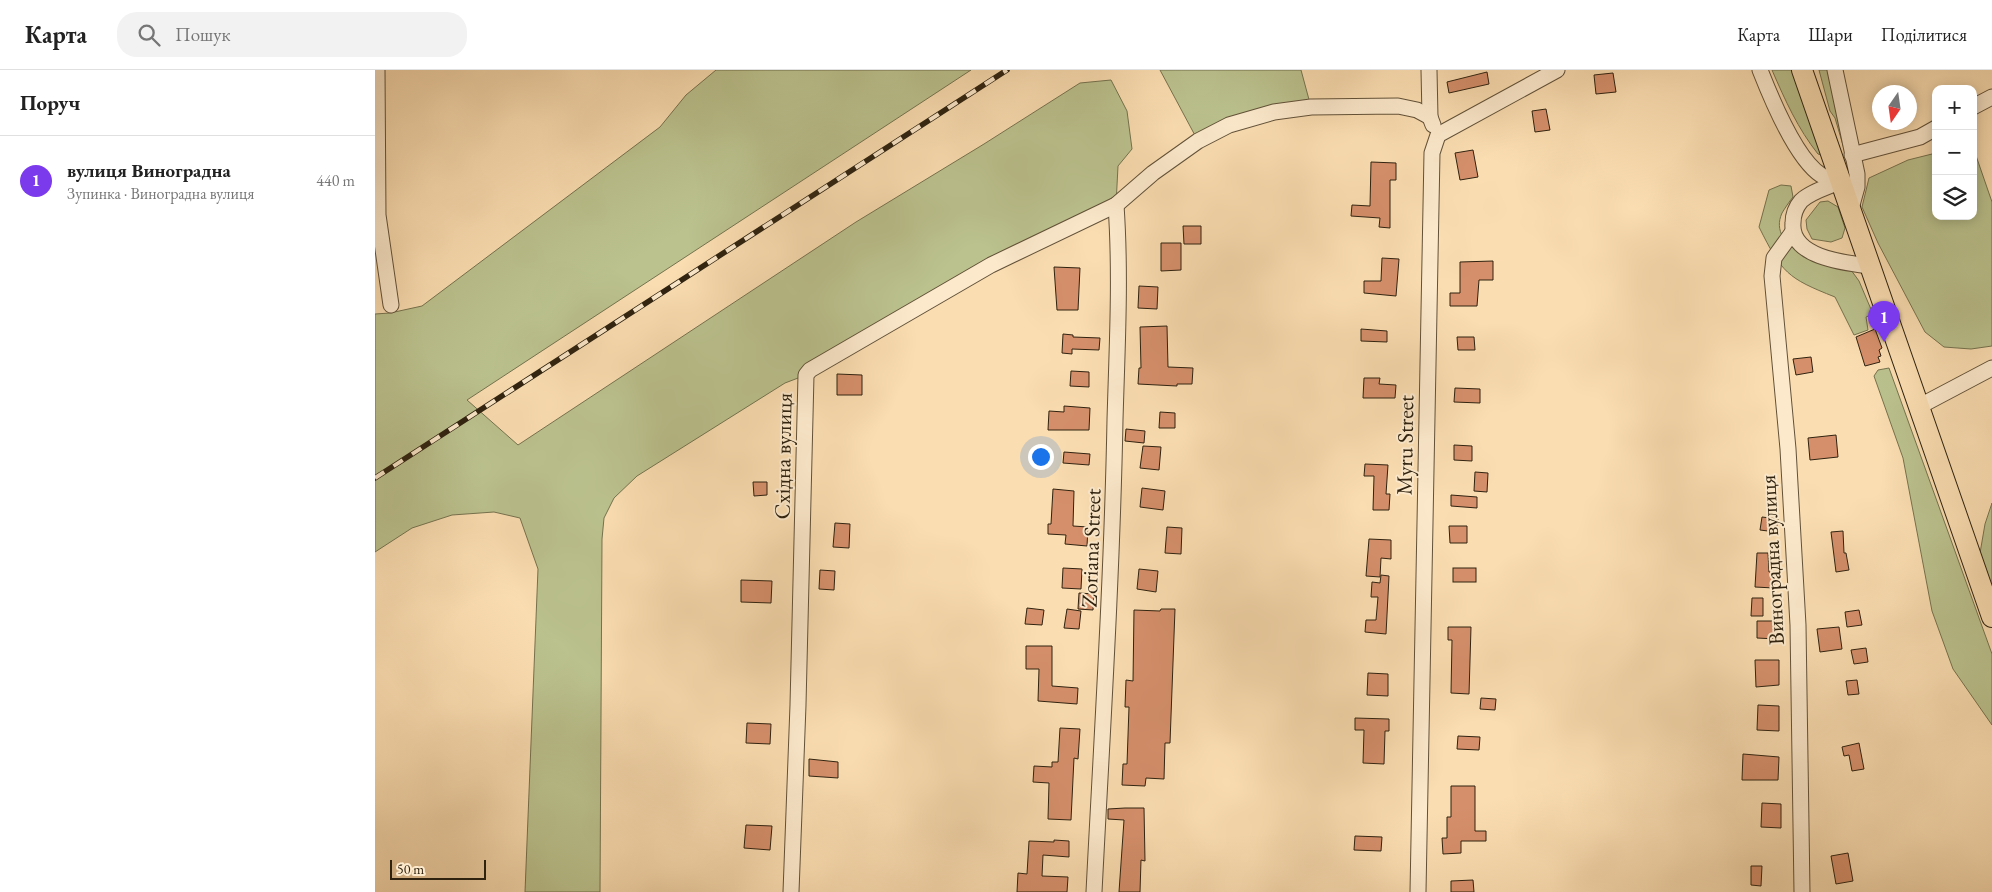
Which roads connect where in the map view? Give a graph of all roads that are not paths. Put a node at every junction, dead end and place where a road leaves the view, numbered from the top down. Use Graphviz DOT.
graph roads {
  1 [pos="377,70"];
  2 [pos="1429,70"];
  3 [pos="1557,70"];
  4 [pos="1760,70"];
  5 [pos="1802,70"];
  6 [pos="1835,70"];
  7 [pos="1992,97"];
  8 [pos="1977,105"];
  9 [pos="1430,117"];
  10 [pos="1932,130"];
  11 [pos="1438,135"];
  12 [pos="1852,155"];
  13 [pos="1839,182"];
  14 [pos="1117,205"];
  15 [pos="1850,212"];
  16 [pos="1792,233"];
  17 [pos="1869,266"];
  18 [pos="391,305"];
  19 [pos="1992,368"];
  20 [pos="1920,406"];
  21 [pos="1992,617"];
  22 [pos="791,892"];
  23 [pos="1094,892"];
  24 [pos="1418,892"];
  25 [pos="1801,892"];
  1 -- 18 [label="street"];
  2 -- 9 [label="street"];
  3 -- 11 [label="street"];
  4 -- 13 [label="street"];
  5 -- 13 [label="main road"];
  6 -- 12 [label="street"];
  7 -- 8 [label="street"];
  9 -- 11 [label="street"];
  9 -- 14 [label="street"];
  10 -- 12 [label="street"];
  11 -- 24 [label="street, Myru Street"];
  12 -- 15 [label="street"];
  13 -- 15 [label="main road"];
  13 -- 16 [label="street"];
  14 -- 22 [label="street, Східна вулиця"];
  14 -- 23 [label="street, Zoriana Street"];
  15 -- 17 [label="main road"];
  16 -- 17 [label="street"];
  16 -- 25 [label="street, Виноградна вулиця"];
  17 -- 20 [label="main road"];
  19 -- 20 [label="street"];
  20 -- 21 [label="main road"];
}
